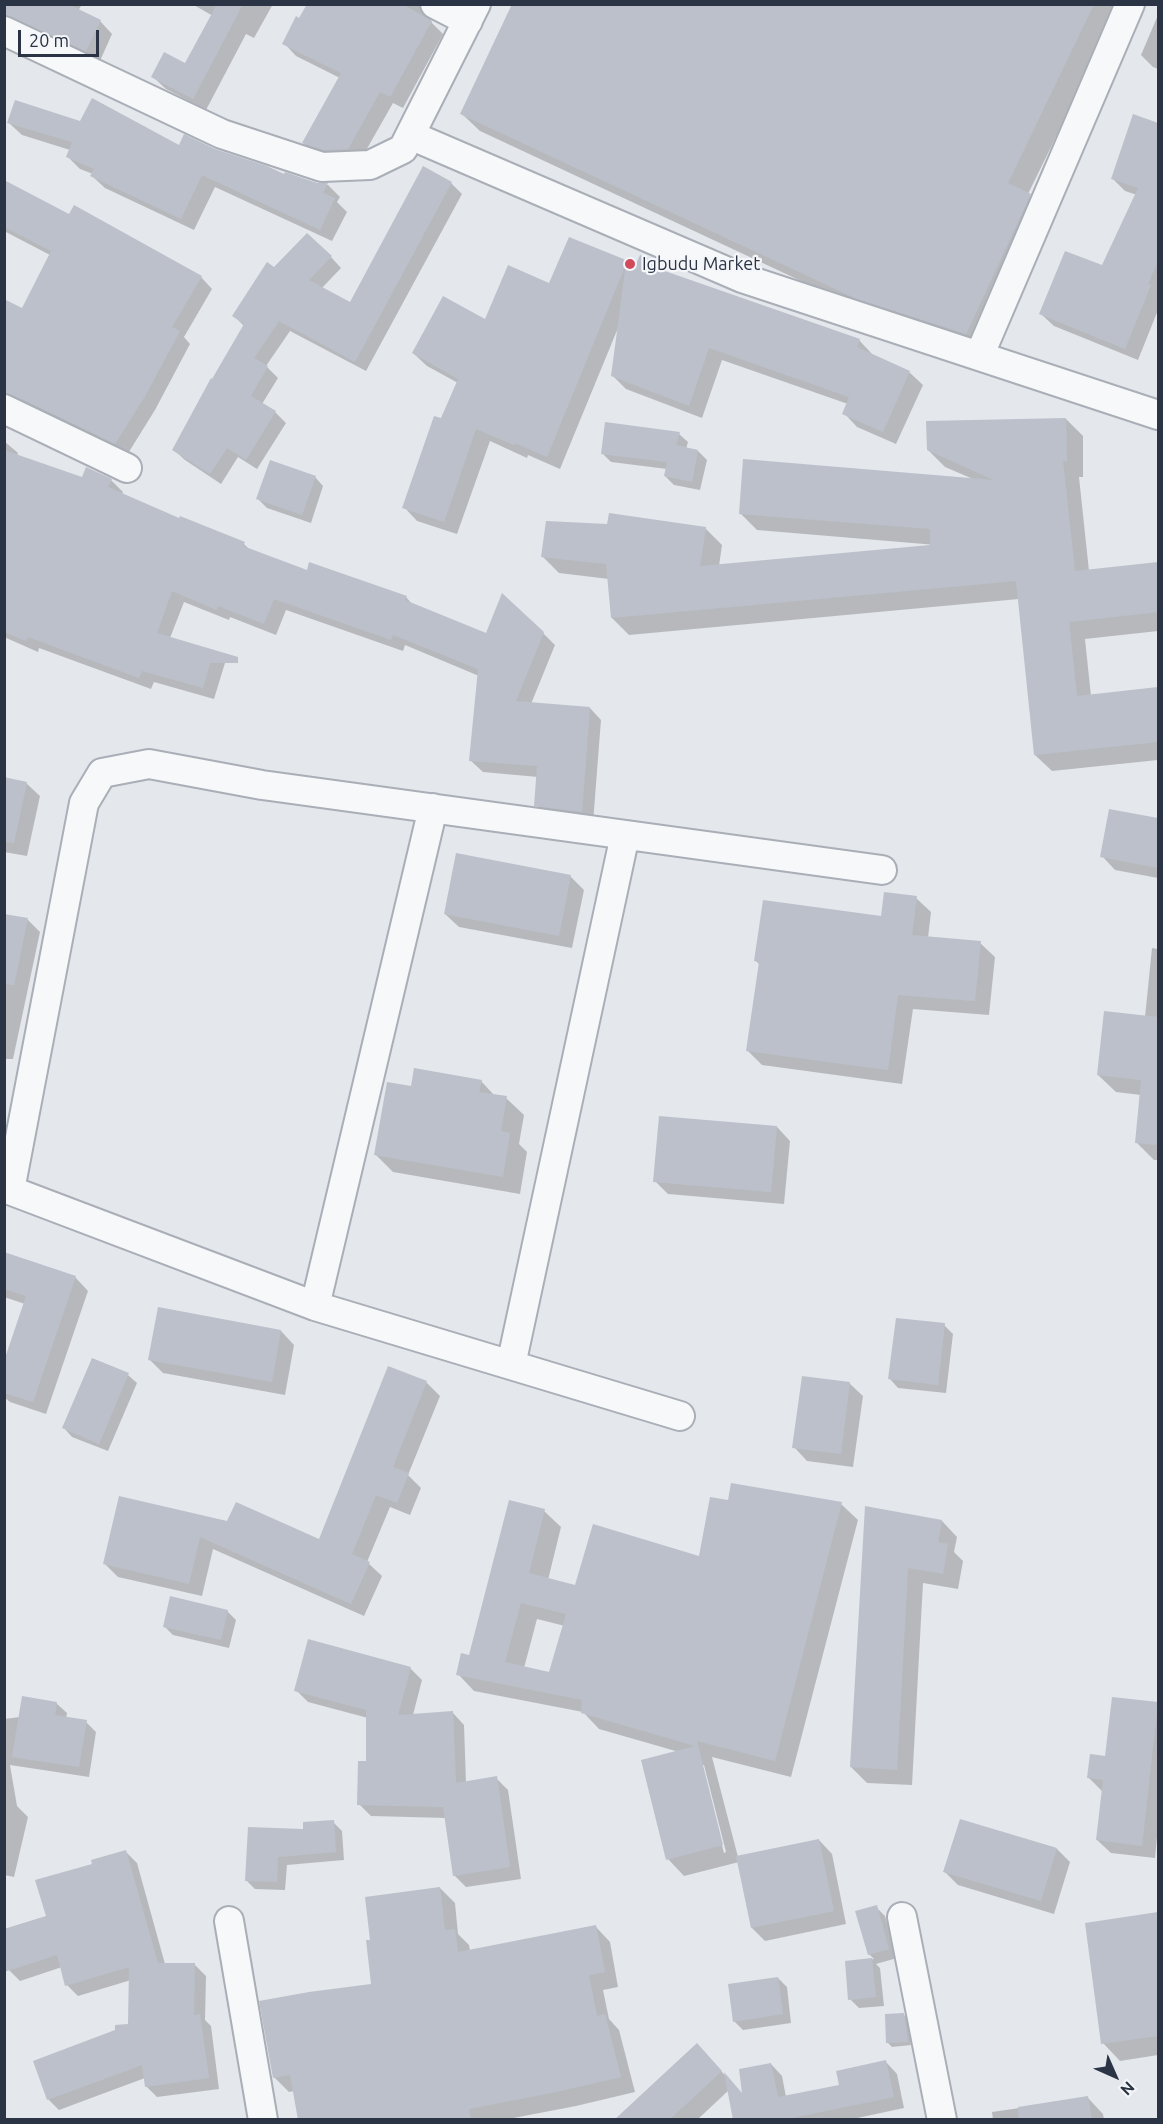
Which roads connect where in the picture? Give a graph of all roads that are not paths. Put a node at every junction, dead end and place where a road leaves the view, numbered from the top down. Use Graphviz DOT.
graph roads {
  1 [pos="435,4"];
  2 [pos="1130,4"];
  3 [pos="472,13"];
  4 [pos="4,31"];
  5 [pos="411,135"];
  6 [pos="980,354"];
  7 [pos="4,409"];
  8 [pos="1158,415"];
  9 [pos="127,468"];
  10 [pos="433,808"];
  11 [pos="625,835"];
  12 [pos="882,870"];
  13 [pos="7,1189"];
  14 [pos="315,1306"];
  15 [pos="511,1365"];
  16 [pos="680,1416"];
  17 [pos="902,1917"];
  18 [pos="230,1921"];
  19 [pos="263,2120"];
  20 [pos="942,2120"];
  1 -- 3 [label="street"];
  2 -- 6 [label="street"];
  3 -- 5 [label="street"];
  4 -- 5 [label="street"];
  5 -- 6 [label="street"];
  6 -- 8 [label="street"];
  7 -- 9 [label="street"];
  10 -- 11 [label="street"];
  10 -- 13 [label="street"];
  10 -- 14 [label="street"];
  11 -- 12 [label="street"];
  11 -- 15 [label="street"];
  13 -- 14 [label="street"];
  14 -- 15 [label="street"];
  15 -- 16 [label="street"];
  17 -- 20 [label="street"];
  18 -- 19 [label="street"];
}
